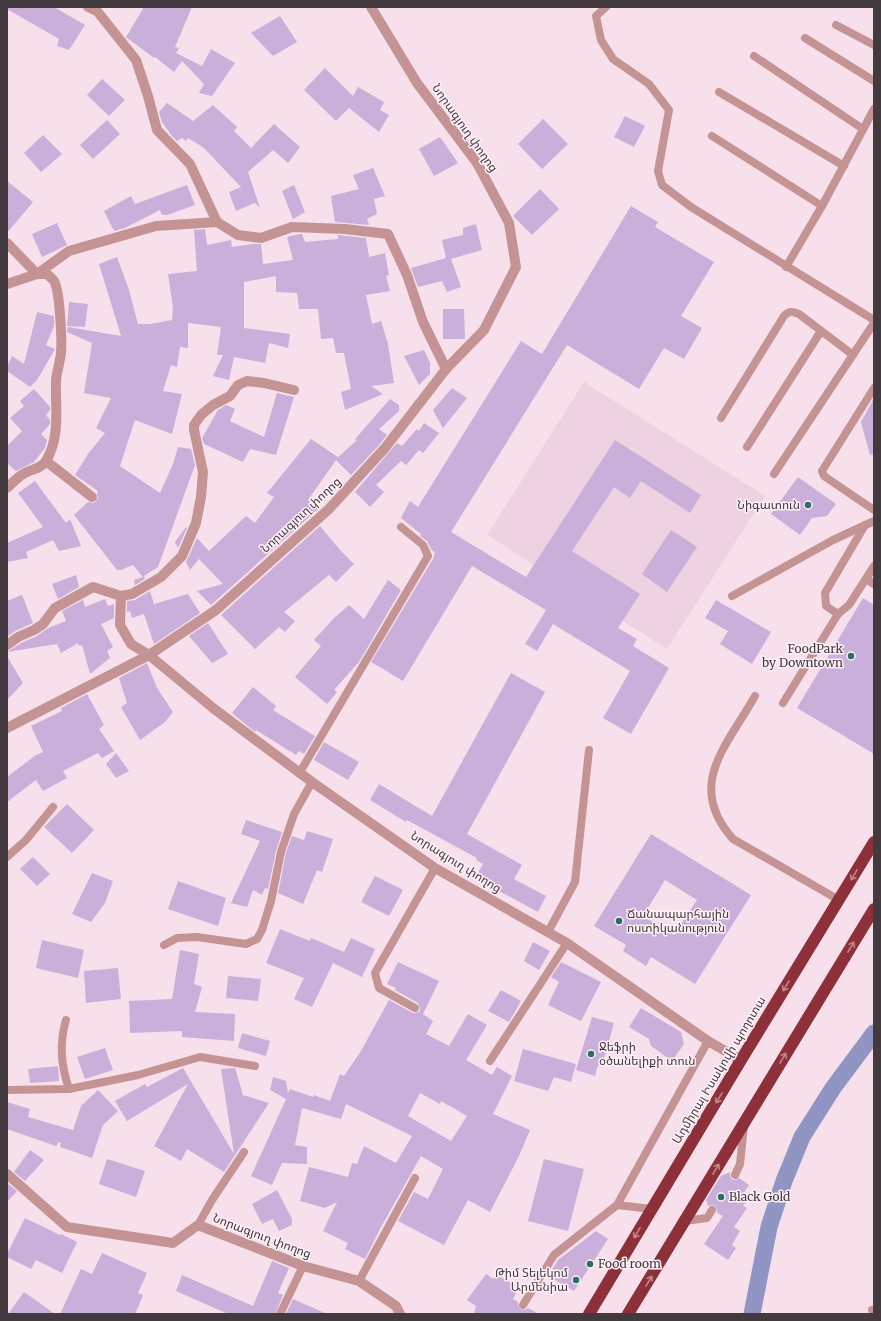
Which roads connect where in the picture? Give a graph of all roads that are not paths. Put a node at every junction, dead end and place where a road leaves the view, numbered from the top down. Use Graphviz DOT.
graph roads {
  1 [pos="88,7"];
  2 [pos="371,7"];
  3 [pos="606,7"];
  4 [pos="836,25"];
  5 [pos="805,38"];
  6 [pos="874,45"];
  7 [pos="754,56"];
  8 [pos="874,81"];
  9 [pos="719,92"];
  10 [pos="874,109"];
  11 [pos="862,129"];
  12 [pos="712,136"];
  13 [pos="844,166"];
  14 [pos="822,206"];
  15 [pos="217,222"];
  16 [pos="7,243"];
  17 [pos="786,266"];
  18 [pos="37,274"];
  19 [pos="7,284"];
  20 [pos="874,322"];
  21 [pos="821,331"];
  22 [pos="852,355"];
  23 [pos="446,369"];
  24 [pos="874,388"];
  25 [pos="294,390"];
  26 [pos="721,418"];
  27 [pos="747,447"];
  28 [pos="46,461"];
  29 [pos="774,474"];
  30 [pos="7,488"];
  31 [pos="92,497"];
  32 [pos="874,510"];
  33 [pos="874,521"];
  34 [pos="865,525"];
  35 [pos="401,527"];
  36 [pos="874,566"];
  37 [pos="866,579"];
  38 [pos="874,584"];
  39 [pos="121,596"];
  40 [pos="732,596"];
  41 [pos="838,614"];
  42 [pos="7,645"];
  43 [pos="149,655"];
  44 [pos="755,696"];
  45 [pos="783,703"];
  46 [pos="7,728"];
  47 [pos="589,750"];
  48 [pos="300,772"];
  49 [pos="312,782"];
  50 [pos="53,806"];
  51 [pos="874,842"];
  52 [pos="7,857"];
  53 [pos="435,868"];
  54 [pos="839,900"];
  55 [pos="874,908"];
  56 [pos="548,932"];
  57 [pos="567,943"];
  58 [pos="164,945"];
  59 [pos="415,1008"];
  60 [pos="66,1020"];
  61 [pos="708,1041"];
  62 [pos="741,1060"];
  63 [pos="490,1061"];
  64 [pos="255,1066"];
  65 [pos="69,1089"];
  66 [pos="7,1090"];
  67 [pos="745,1122"];
  68 [pos="244,1152"];
  69 [pos="7,1174"];
  70 [pos="735,1175"];
  71 [pos="415,1178"];
  72 [pos="617,1205"];
  73 [pos="652,1209"];
  74 [pos="712,1210"];
  75 [pos="684,1221"];
  76 [pos="198,1225"];
  77 [pos="303,1266"];
  78 [pos="359,1281"];
  79 [pos="524,1305"];
  80 [pos="280,1314"];
  81 [pos="400,1314"];
  82 [pos="589,1314"];
  83 [pos="628,1314"];
  1 -- 15 [label="street"];
  2 -- 23 [label="street, Նորագյուղ փողոց"];
  3 -- 17 [label="lane"];
  4 -- 6 [label="lane"];
  5 -- 8 [label="lane"];
  7 -- 11 [label="lane"];
  9 -- 13 [label="lane"];
  10 -- 11 [label="lane"];
  11 -- 13 [label="lane"];
  12 -- 14 [label="lane"];
  13 -- 14 [label="lane"];
  14 -- 17 [label="lane"];
  15 -- 18 [label="street"];
  15 -- 23 [label="street"];
  16 -- 18 [label="street"];
  17 -- 20 [label="lane"];
  18 -- 19 [label="street"];
  18 -- 28 [label="street"];
  20 -- 22 [label="lane"];
  21 -- 22 [label="lane"];
  21 -- 26 [label="lane"];
  21 -- 27 [label="lane"];
  22 -- 29 [label="lane"];
  23 -- 43 [label="street, Նորագյուղ փողոց"];
  24 -- 32 [label="lane"];
  25 -- 39 [label="street"];
  28 -- 30 [label="street"];
  28 -- 31 [label="street"];
  33 -- 34 [label="lane"];
  34 -- 40 [label="lane"];
  34 -- 41 [label="lane"];
  35 -- 48 [label="lane"];
  36 -- 37 [label="lane"];
  37 -- 38 [label="lane"];
  37 -- 41 [label="lane"];
  39 -- 42 [label="street"];
  39 -- 43 [label="street, Նորագյուղ փողոց"];
  41 -- 45 [label="lane"];
  43 -- 46 [label="street, Նորագյուղ փողոց"];
  43 -- 48 [label="street, Նորագյուղ փողոց"];
  44 -- 54 [label="lane"];
  47 -- 56 [label="lane"];
  48 -- 49 [label="street, Նորագյուղ փողոց"];
  49 -- 53 [label="street, Նորագյուղ փողոց"];
  49 -- 58 [label="lane"];
  50 -- 52 [label="lane"];
  51 -- 54 [label="highway, Ադմիրալ Իսակովի պողոտա, one-way"];
  53 -- 56 [label="street, Նորագյուղ փողոց"];
  53 -- 59 [label="lane"];
  54 -- 62 [label="highway, Ադմիրալ Իսակովի պողոտա, one-way"];
  67 -- 55 [label="highway, one-way"];
  56 -- 57 [label="street, Նորագյուղ փողոց"];
  57 -- 61 [label="street, Նորագյուղ փողոց"];
  57 -- 63 [label="lane"];
  60 -- 65 [label="lane"];
  61 -- 62 [label="street, Նորագյուղ փողոց"];
  61 -- 72 [label="lane"];
  62 -- 73 [label="highway, Ադմիրալ Իսակովի պողոտա, one-way"];
  64 -- 65 [label="lane"];
  65 -- 66 [label="lane"];
  67 -- 70 [label="lane"];
  75 -- 67 [label="highway, one-way"];
  68 -- 76 [label="lane"];
  69 -- 76 [label="street, Նորագյուղ փողոց"];
  71 -- 78 [label="lane"];
  72 -- 73 [label="lane"];
  72 -- 79 [label="lane"];
  73 -- 82 [label="highway, Ադմիրալ Իսակովի պողոտա, one-way"];
  74 -- 75 [label="lane"];
  83 -- 75 [label="highway, one-way"];
  76 -- 77 [label="street, Նորագյուղ փողոց"];
  77 -- 78 [label="street, Նորագյուղ փողոց"];
  77 -- 80 [label="lane"];
  78 -- 81 [label="street, Նորագյուղ փողոց"];
}
